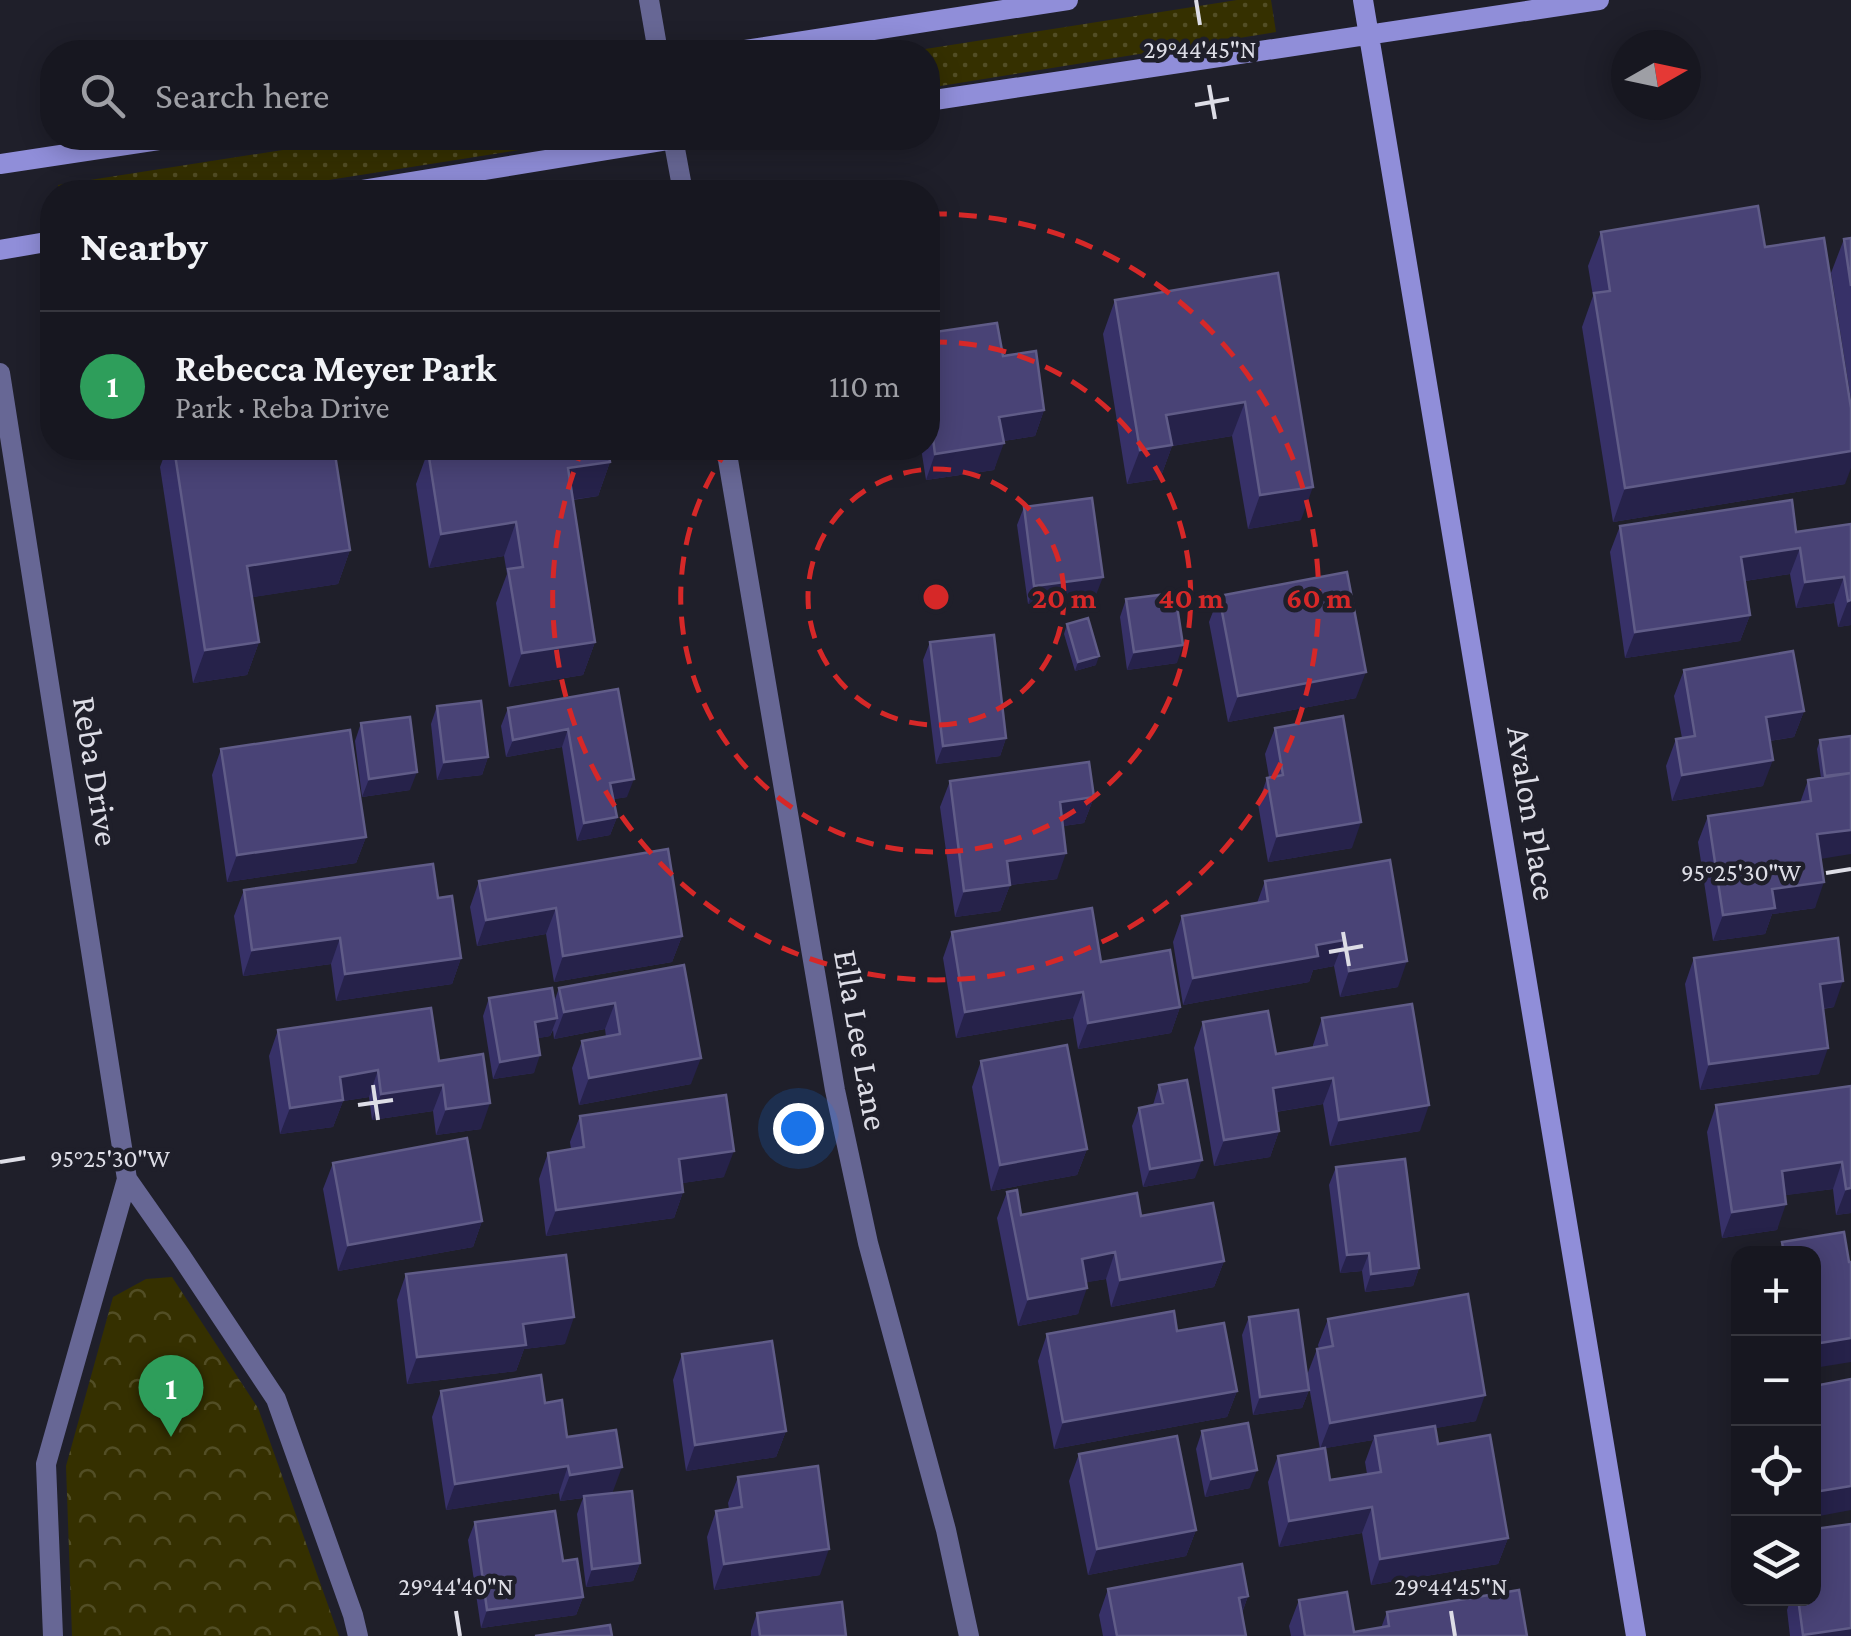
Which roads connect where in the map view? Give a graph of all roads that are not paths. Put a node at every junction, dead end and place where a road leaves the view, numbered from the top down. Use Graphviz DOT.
graph roads {
  1 [pos="648,0"];
  2 [pos="1068,0"];
  3 [pos="1363,0"];
  4 [pos="1599,0"];
  5 [pos="1369,35"];
  6 [pos="656,40"];
  7 [pos="810,40"];
  8 [pos="940,99"];
  9 [pos="93,150"];
  10 [pos="601,150"];
  11 [pos="675,150"];
  12 [pos="0,164"];
  13 [pos="420,180"];
  14 [pos="681,180"];
  15 [pos="40,244"];
  16 [pos="0,250"];
  17 [pos="0,374"];
  18 [pos="728,460"];
  19 [pos="127,1179"];
  20 [pos="53,1636"];
  21 [pos="358,1636"];
  22 [pos="969,1636"];
  23 [pos="1636,1636"];
  1 -- 6 [label="street"];
  2 -- 7 [label="street"];
  3 -- 5 [label="street, Avalon Place"];
  4 -- 5 [label="street"];
  5 -- 8 [label="street"];
  5 -- 23 [label="street, Avalon Place"];
  9 -- 12 [label="street"];
  10 -- 13 [label="street"];
  11 -- 14 [label="street"];
  15 -- 16 [label="street"];
  17 -- 19 [label="street, Reba Drive"];
  18 -- 22 [label="street, Ella Lee Lane"];
  19 -- 20 [label="street, Reba Drive"];
  19 -- 21 [label="street, Reba Drive"];
}
